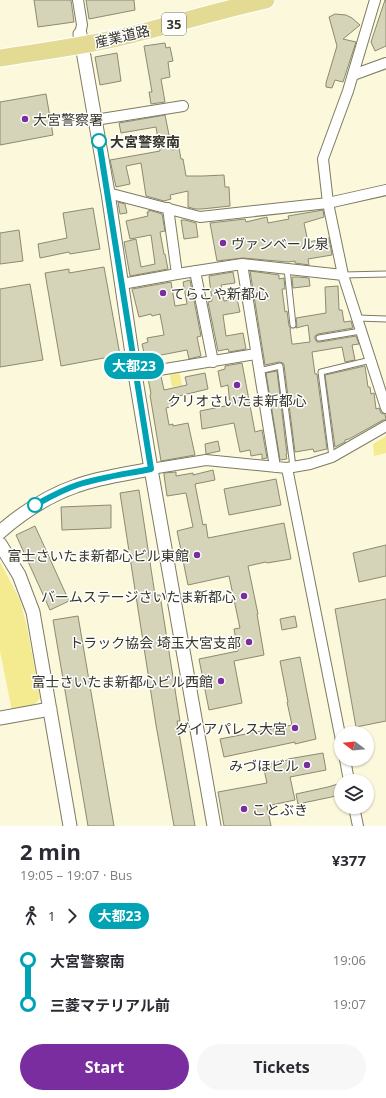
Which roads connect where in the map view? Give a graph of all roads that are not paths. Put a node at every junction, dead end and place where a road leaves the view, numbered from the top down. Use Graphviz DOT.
graph roads {
  1 [pos="78,0"];
  2 [pos="226,0"];
  3 [pos="266,0"];
  4 [pos="375,0"];
  5 [pos="81,40"];
  6 [pos="0,48"];
  7 [pos="0,58"];
  8 [pos="386,63"];
  9 [pos="353,75"];
  10 [pos="183,106"];
  11 [pos="95,120"];
  12 [pos="386,190"];
  13 [pos="108,193"];
  14 [pos="328,203"];
  15 [pos="168,208"];
  16 [pos="242,264"];
  17 [pos="287,269"];
  18 [pos="196,271"];
  19 [pos="177,274"];
  20 [pos="386,274"];
  21 [pos="343,275"];
  22 [pos="122,284"];
  23 [pos="357,318"];
  24 [pos="386,319"];
  25 [pos="293,325"];
  26 [pos="361,331"];
  27 [pos="318,338"];
  28 [pos="256,354"];
  29 [pos="371,360"];
  30 [pos="213,362"];
  31 [pos="259,371"];
  32 [pos="135,374"];
  33 [pos="386,408"];
  34 [pos="386,426"];
  35 [pos="332,457"];
  36 [pos="275,466"];
  37 [pos="290,467"];
  38 [pos="151,469"];
  39 [pos="0,532"];
  40 [pos="0,544"];
  41 [pos="50,709"];
  42 [pos="0,718"];
  43 [pos="338,726"];
  44 [pos="355,814"];
  45 [pos="70,826"];
  46 [pos="214,826"];
  47 [pos="358,826"];
  1 -- 5 [label="street"];
  2 -- 5 [label="main road, 産業道路 / 35"];
  3 -- 5 [label="main road, 産業道路 / 35"];
  4 -- 9 [label="street"];
  5 -- 6 [label="main road, 産業道路 / 35"];
  5 -- 7 [label="main road, 産業道路 / 35"];
  5 -- 11 [label="street"];
  8 -- 9 [label="street"];
  9 -- 14 [label="street"];
  10 -- 11 [label="street"];
  11 -- 13 [label="street"];
  12 -- 14 [label="street"];
  13 -- 15 [label="street"];
  13 -- 22 [label="street"];
  14 -- 15 [label="street"];
  14 -- 21 [label="street"];
  15 -- 19 [label="street"];
  16 -- 17 [label="street"];
  16 -- 18 [label="street"];
  16 -- 28 [label="street"];
  17 -- 21 [label="street"];
  17 -- 25 [label="lane"];
  18 -- 19 [label="street"];
  18 -- 30 [label="street"];
  19 -- 22 [label="street"];
  20 -- 21 [label="lane"];
  21 -- 23 [label="street"];
  22 -- 32 [label="street"];
  23 -- 24 [label="lane"];
  23 -- 26 [label="street"];
  26 -- 27 [label="lane"];
  26 -- 29 [label="street"];
  28 -- 30 [label="street"];
  28 -- 31 [label="street"];
  29 -- 33 [label="street"];
  29 -- 35 [label="lane"];
  30 -- 32 [label="street"];
  31 -- 36 [label="street"];
  31 -- 37 [label="lane"];
  32 -- 38 [label="street"];
  34 -- 35 [label="street"];
  35 -- 37 [label="street"];
  36 -- 37 [label="street"];
  36 -- 38 [label="street"];
  37 -- 43 [label="street"];
  38 -- 39 [label="street"];
  38 -- 46 [label="street"];
  40 -- 41 [label="street"];
  41 -- 42 [label="street"];
  41 -- 45 [label="street"];
  44 -- 47 [label="street"];
}
